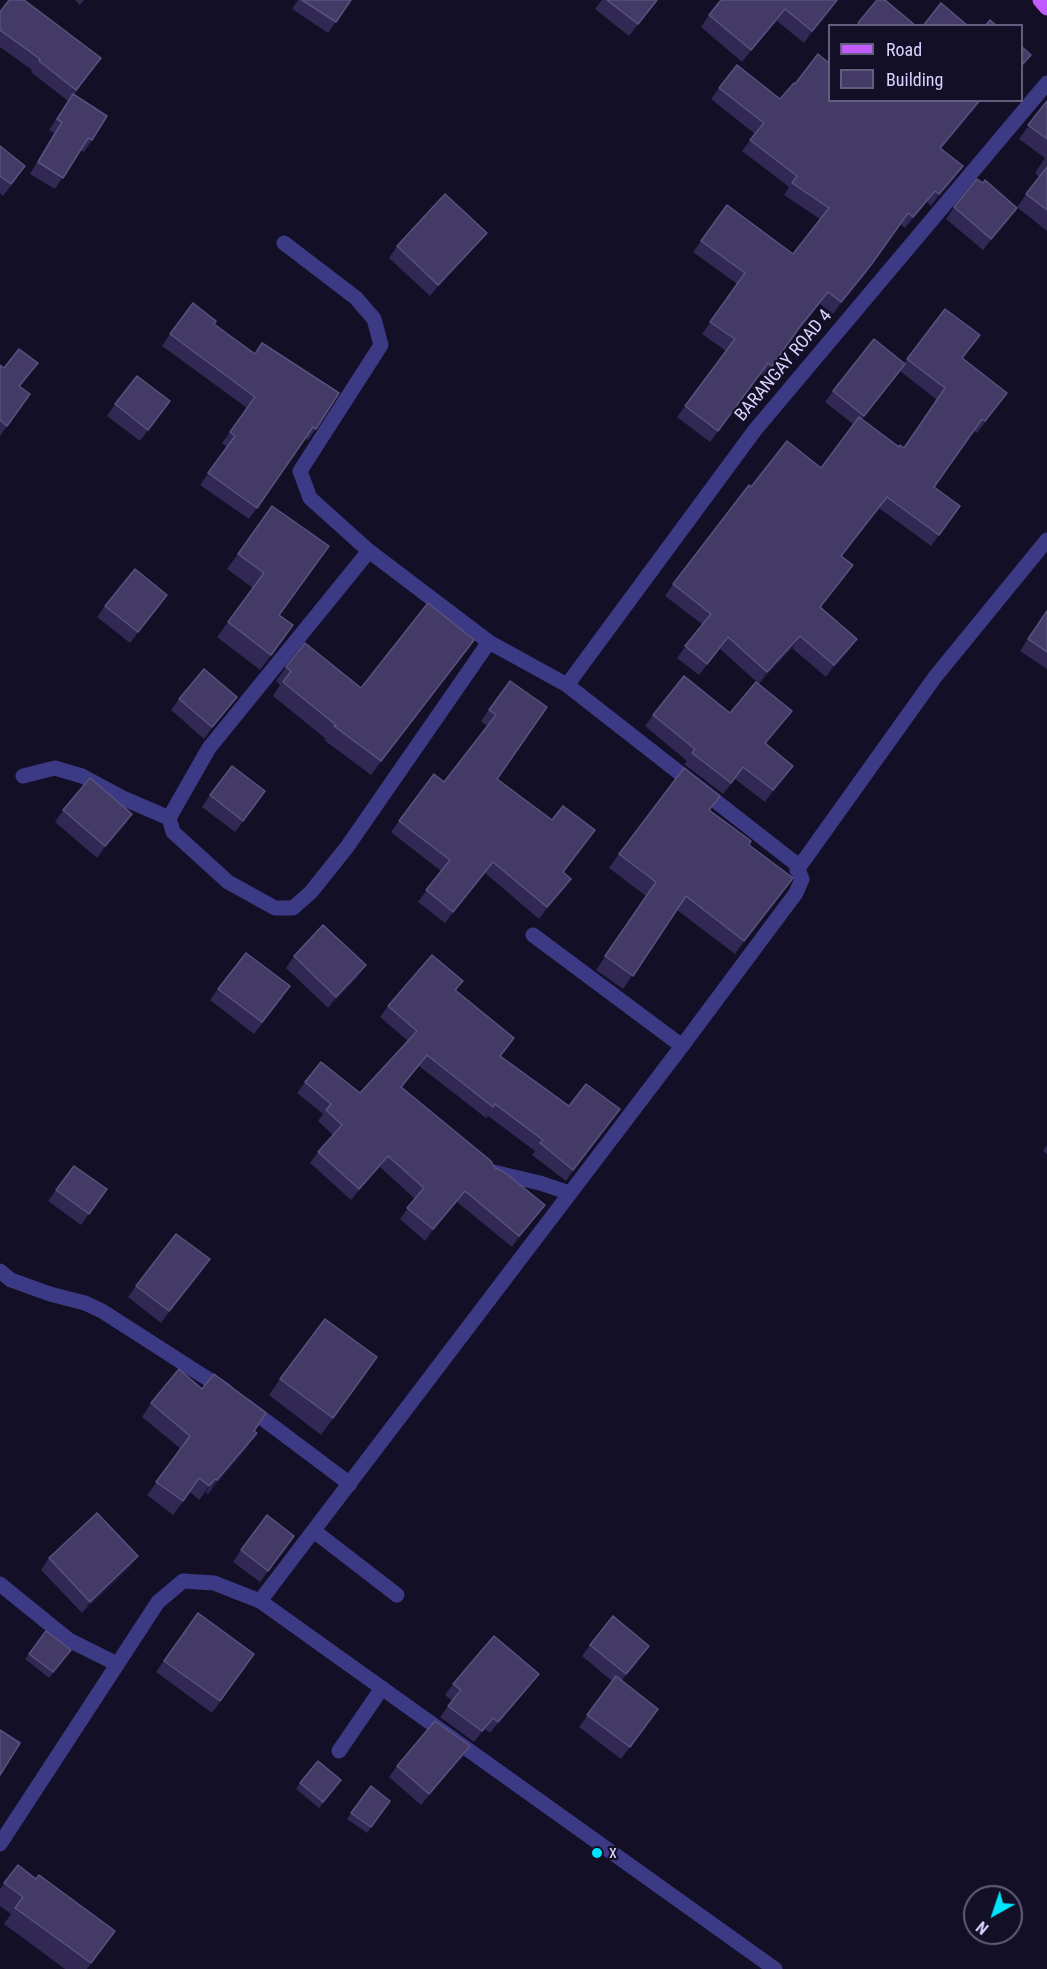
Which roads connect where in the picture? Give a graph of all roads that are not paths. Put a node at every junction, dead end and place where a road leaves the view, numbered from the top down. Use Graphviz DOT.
graph roads {
  1 [pos="1040,0"];
  2 [pos="1047,8"];
  3 [pos="1047,83"];
  4 [pos="284,243"];
  5 [pos="1047,540"];
  6 [pos="369,551"];
  7 [pos="489,642"];
  8 [pos="567,685"];
  9 [pos="23,776"];
  10 [pos="169,818"];
  11 [pos="798,870"];
  12 [pos="533,935"];
  13 [pos="682,1046"];
  14 [pos="493,1172"];
  15 [pos="570,1193"];
  16 [pos="0,1271"];
  17 [pos="350,1484"];
  18 [pos="314,1531"];
  19 [pos="0,1584"];
  20 [pos="397,1595"];
  21 [pos="260,1601"];
  22 [pos="117,1664"];
  23 [pos="382,1688"];
  24 [pos="339,1751"];
  25 [pos="0,1844"];
  26 [pos="775,1969"];
  1 -- 2 [label="main road"];
  3 -- 8 [label="street, BARANGAY ROAD 4"];
  4 -- 6 [label="street"];
  5 -- 11 [label="street"];
  6 -- 7 [label="street"];
  6 -- 10 [label="street"];
  7 -- 8 [label="street"];
  7 -- 10 [label="street"];
  8 -- 11 [label="street"];
  9 -- 10 [label="street"];
  11 -- 13 [label="street"];
  12 -- 13 [label="street"];
  13 -- 15 [label="street"];
  14 -- 15 [label="street"];
  15 -- 17 [label="street"];
  16 -- 17 [label="street"];
  17 -- 18 [label="street"];
  18 -- 20 [label="street"];
  18 -- 21 [label="street"];
  19 -- 22 [label="street"];
  21 -- 22 [label="street"];
  21 -- 23 [label="street"];
  22 -- 25 [label="street"];
  23 -- 24 [label="street"];
  23 -- 26 [label="street"];
}
